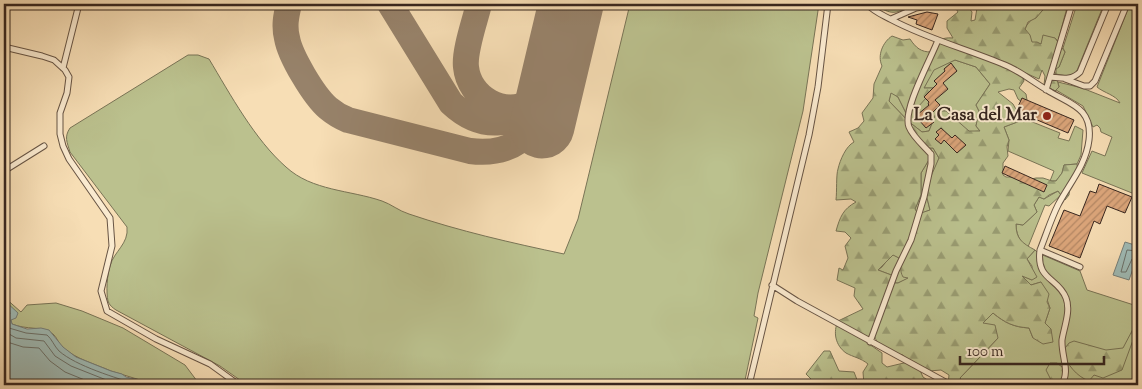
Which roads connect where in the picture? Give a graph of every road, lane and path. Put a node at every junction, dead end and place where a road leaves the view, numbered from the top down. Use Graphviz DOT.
graph roads {
  1 [pos="79,4"];
  2 [pos="828,4"];
  3 [pos="867,4"];
  4 [pos="941,4"];
  5 [pos="1072,4"];
  6 [pos="1108,4"];
  7 [pos="1127,4"];
  8 [pos="918,6"];
  9 [pos="891,20"];
  10 [pos="938,40"];
  11 [pos="4,47"];
  12 [pos="63,68"];
  13 [pos="1050,77"];
  14 [pos="1065,79"];
  15 [pos="1046,90"];
  16 [pos="44,146"];
  17 [pos="4,171"];
  18 [pos="1040,250"];
  19 [pos="1080,267"];
  20 [pos="772,285"];
  21 [pos="870,342"];
  22 [pos="944,383"];
  23 [pos="240,385"];
  24 [pos="749,385"];
  25 [pos="951,385"];
  26 [pos="1062,385"];
  1 -- 12 [label="lane"];
  2 -- 20 [label="lane"];
  3 -- 9 [label="lane"];
  4 -- 8 [label="lane"];
  5 -- 13 [label="lane"];
  6 -- 14 [label="lane"];
  7 -- 14 [label="lane"];
  8 -- 9 [label="lane"];
  9 -- 10 [label="lane"];
  10 -- 15 [label="lane"];
  10 -- 21 [label="lane"];
  11 -- 12 [label="lane"];
  12 -- 23 [label="lane"];
  13 -- 14 [label="lane"];
  13 -- 15 [label="lane"];
  15 -- 18 [label="lane"];
  16 -- 17 [label="lane"];
  18 -- 19 [label="lane"];
  18 -- 26 [label="lane"];
  20 -- 21 [label="lane"];
  20 -- 24 [label="lane"];
  21 -- 22 [label="lane"];
  22 -- 25 [label="lane"];
}
